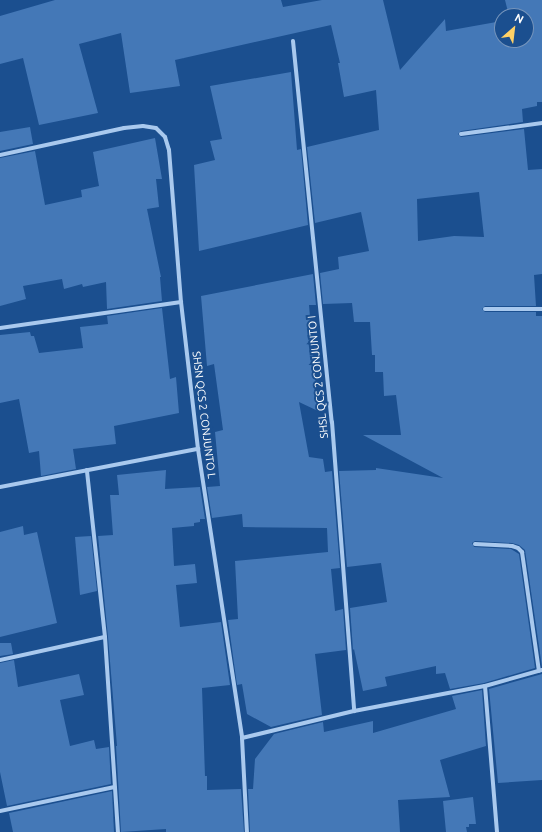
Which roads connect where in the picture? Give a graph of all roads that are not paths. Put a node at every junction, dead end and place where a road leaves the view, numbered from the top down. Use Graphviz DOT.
graph roads {
  1 [pos="293,41"];
  2 [pos="542,123"];
  3 [pos="461,134"];
  4 [pos="0,156"];
  5 [pos="181,302"];
  6 [pos="542,308"];
  7 [pos="485,309"];
  8 [pos="0,328"];
  9 [pos="198,449"];
  10 [pos="87,470"];
  11 [pos="0,487"];
  12 [pos="475,544"];
  13 [pos="105,637"];
  14 [pos="0,660"];
  15 [pos="540,671"];
  16 [pos="485,686"];
  17 [pos="354,711"];
  18 [pos="242,738"];
  19 [pos="114,787"];
  20 [pos="0,811"];
  21 [pos="118,832"];
  22 [pos="247,832"];
  23 [pos="497,832"];
  1 -- 17 [label="street, SHSL QCS 2 CONJUNTO I"];
  2 -- 3 [label="street"];
  4 -- 5 [label="street, SHSN QCS 2 CONJUNTO L"];
  5 -- 8 [label="street"];
  5 -- 9 [label="street, SHSN QCS 2 CONJUNTO L"];
  6 -- 7 [label="street"];
  9 -- 10 [label="street"];
  9 -- 18 [label="street, SHSN QCS 2 CONJUNTO L"];
  10 -- 11 [label="street"];
  10 -- 13 [label="street"];
  12 -- 15 [label="street"];
  13 -- 14 [label="street"];
  13 -- 19 [label="street"];
  15 -- 16 [label="street"];
  16 -- 17 [label="street"];
  16 -- 23 [label="street"];
  17 -- 18 [label="street"];
  18 -- 22 [label="street, SHSN QCS 2 CONJUNTO L"];
  19 -- 20 [label="street"];
  19 -- 21 [label="street"];
}
